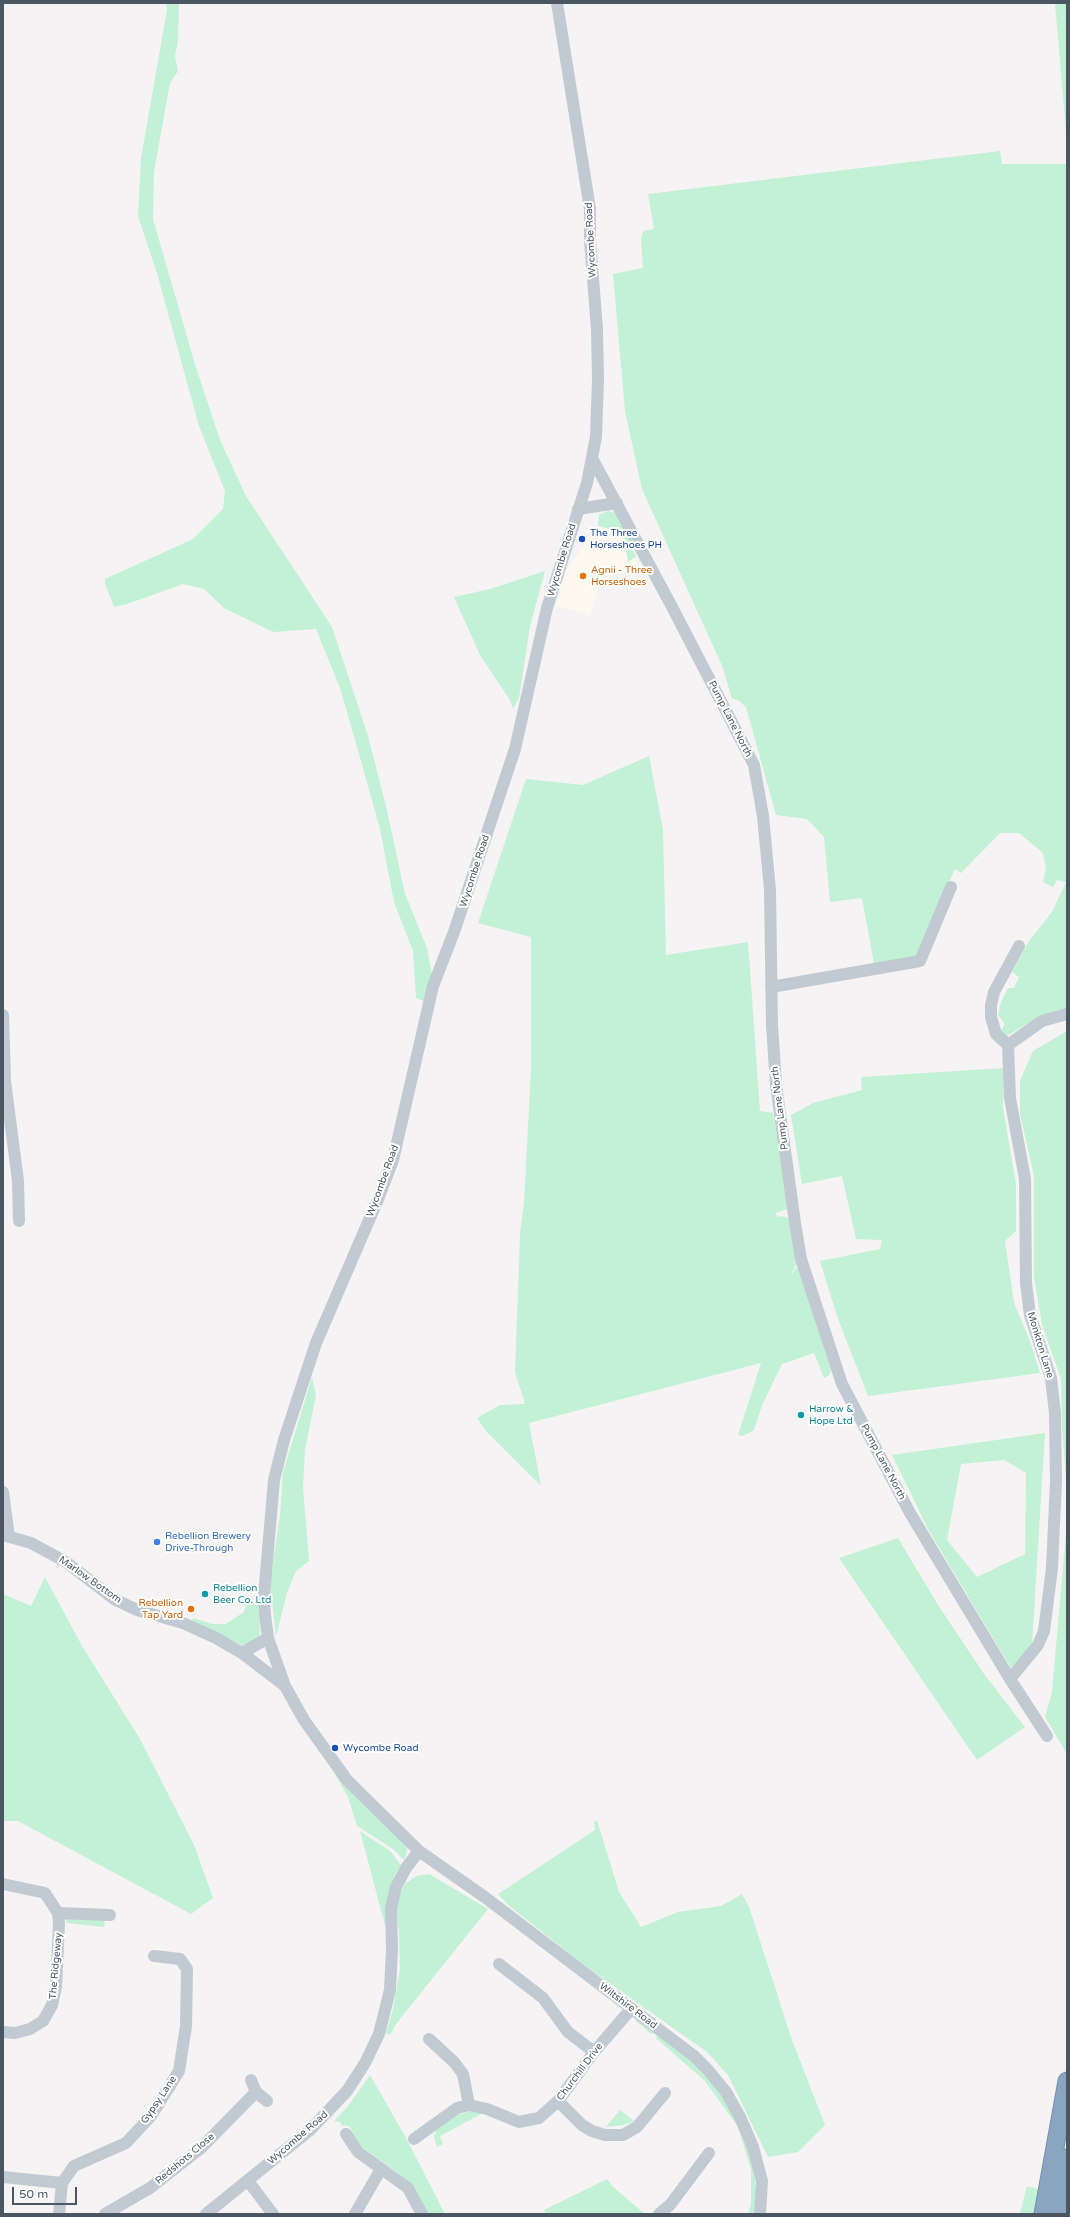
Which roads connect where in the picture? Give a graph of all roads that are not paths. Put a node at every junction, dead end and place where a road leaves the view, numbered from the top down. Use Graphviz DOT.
graph roads {
  1 [pos="557,3"];
  2 [pos="592,458"];
  3 [pos="617,503"];
  4 [pos="578,509"];
  5 [pos="951,887"];
  6 [pos="1019,946"];
  7 [pos="771,987"];
  8 [pos="1067,1014"];
  9 [pos="3,1015"];
  10 [pos="1008,1045"];
  11 [pos="4,1081"];
  12 [pos="16,1216"];
  13 [pos="3,1492"];
  14 [pos="6,1536"];
  15 [pos="268,1638"];
  16 [pos="242,1653"];
  17 [pos="1010,1679"];
  18 [pos="285,1686"];
  19 [pos="1047,1736"];
  20 [pos="420,1851"];
  21 [pos="3,1884"];
  22 [pos="58,1913"];
  23 [pos="110,1915"];
  24 [pos="154,1956"];
  25 [pos="499,1964"];
  26 [pos="631,2009"];
  27 [pos="3,2032"];
  28 [pos="429,2039"];
  29 [pos="594,2052"];
  30 [pos="251,2080"];
  31 [pos="1067,2081"];
  32 [pos="256,2092"];
  33 [pos="665,2093"];
  34 [pos="267,2101"];
  35 [pos="558,2101"];
  36 [pos="469,2105"];
  37 [pos="1067,2128"];
  38 [pos="346,2134"];
  39 [pos="414,2139"];
  40 [pos="709,2153"];
  41 [pos="381,2169"];
  42 [pos="3,2177"];
  43 [pos="248,2181"];
  44 [pos="62,2183"];
  45 [pos="59,2214"];
  46 [pos="105,2214"];
  47 [pos="206,2214"];
  48 [pos="273,2214"];
  49 [pos="355,2214"];
  50 [pos="422,2214"];
  51 [pos="659,2214"];
  52 [pos="760,2214"];
  53 [pos="1043,2214"];
  54 [pos="1058,2214"];
  1 -- 2 [label="street, Wycombe Road"];
  2 -- 3 [label="street, Pump Lane North"];
  2 -- 4 [label="street, Wycombe Road"];
  3 -- 4 [label="street"];
  3 -- 7 [label="street, Pump Lane North"];
  4 -- 15 [label="street, Wycombe Road"];
  5 -- 7 [label="street"];
  6 -- 10 [label="street"];
  7 -- 17 [label="street, Pump Lane North"];
  8 -- 10 [label="street"];
  9 -- 11 [label="street"];
  10 -- 17 [label="street, Monkton Lane"];
  11 -- 12 [label="street"];
  13 -- 14 [label="street"];
  14 -- 16 [label="street, Marlow Bottom"];
  15 -- 16 [label="street"];
  15 -- 18 [label="street, Wycombe Road"];
  16 -- 18 [label="street, Marlow Bottom"];
  17 -- 19 [label="street, Pump Lane North"];
  18 -- 20 [label="street, Wycombe Road"];
  20 -- 26 [label="street, Wiltshire Road"];
  20 -- 43 [label="street, Wycombe Road"];
  21 -- 22 [label="street"];
  22 -- 23 [label="street"];
  22 -- 27 [label="street, The Ridgeway"];
  24 -- 44 [label="street, Gypsy Lane"];
  25 -- 29 [label="street"];
  26 -- 29 [label="street, Churchill Drive"];
  26 -- 52 [label="street, Wiltshire Road"];
  28 -- 36 [label="street"];
  29 -- 35 [label="street, Churchill Drive"];
  30 -- 32 [label="street"];
  31 -- 53 [label="highway"];
  32 -- 34 [label="street"];
  32 -- 46 [label="street, Redshots Close"];
  33 -- 35 [label="street"];
  35 -- 36 [label="street, Churchill Drive"];
  36 -- 39 [label="street"];
  37 -- 54 [label="highway"];
  38 -- 41 [label="street"];
  40 -- 51 [label="street"];
  41 -- 49 [label="street"];
  41 -- 50 [label="street"];
  42 -- 44 [label="street"];
  43 -- 47 [label="street, Wycombe Road"];
  43 -- 48 [label="street"];
  44 -- 45 [label="street, Gypsy Lane"];
}
